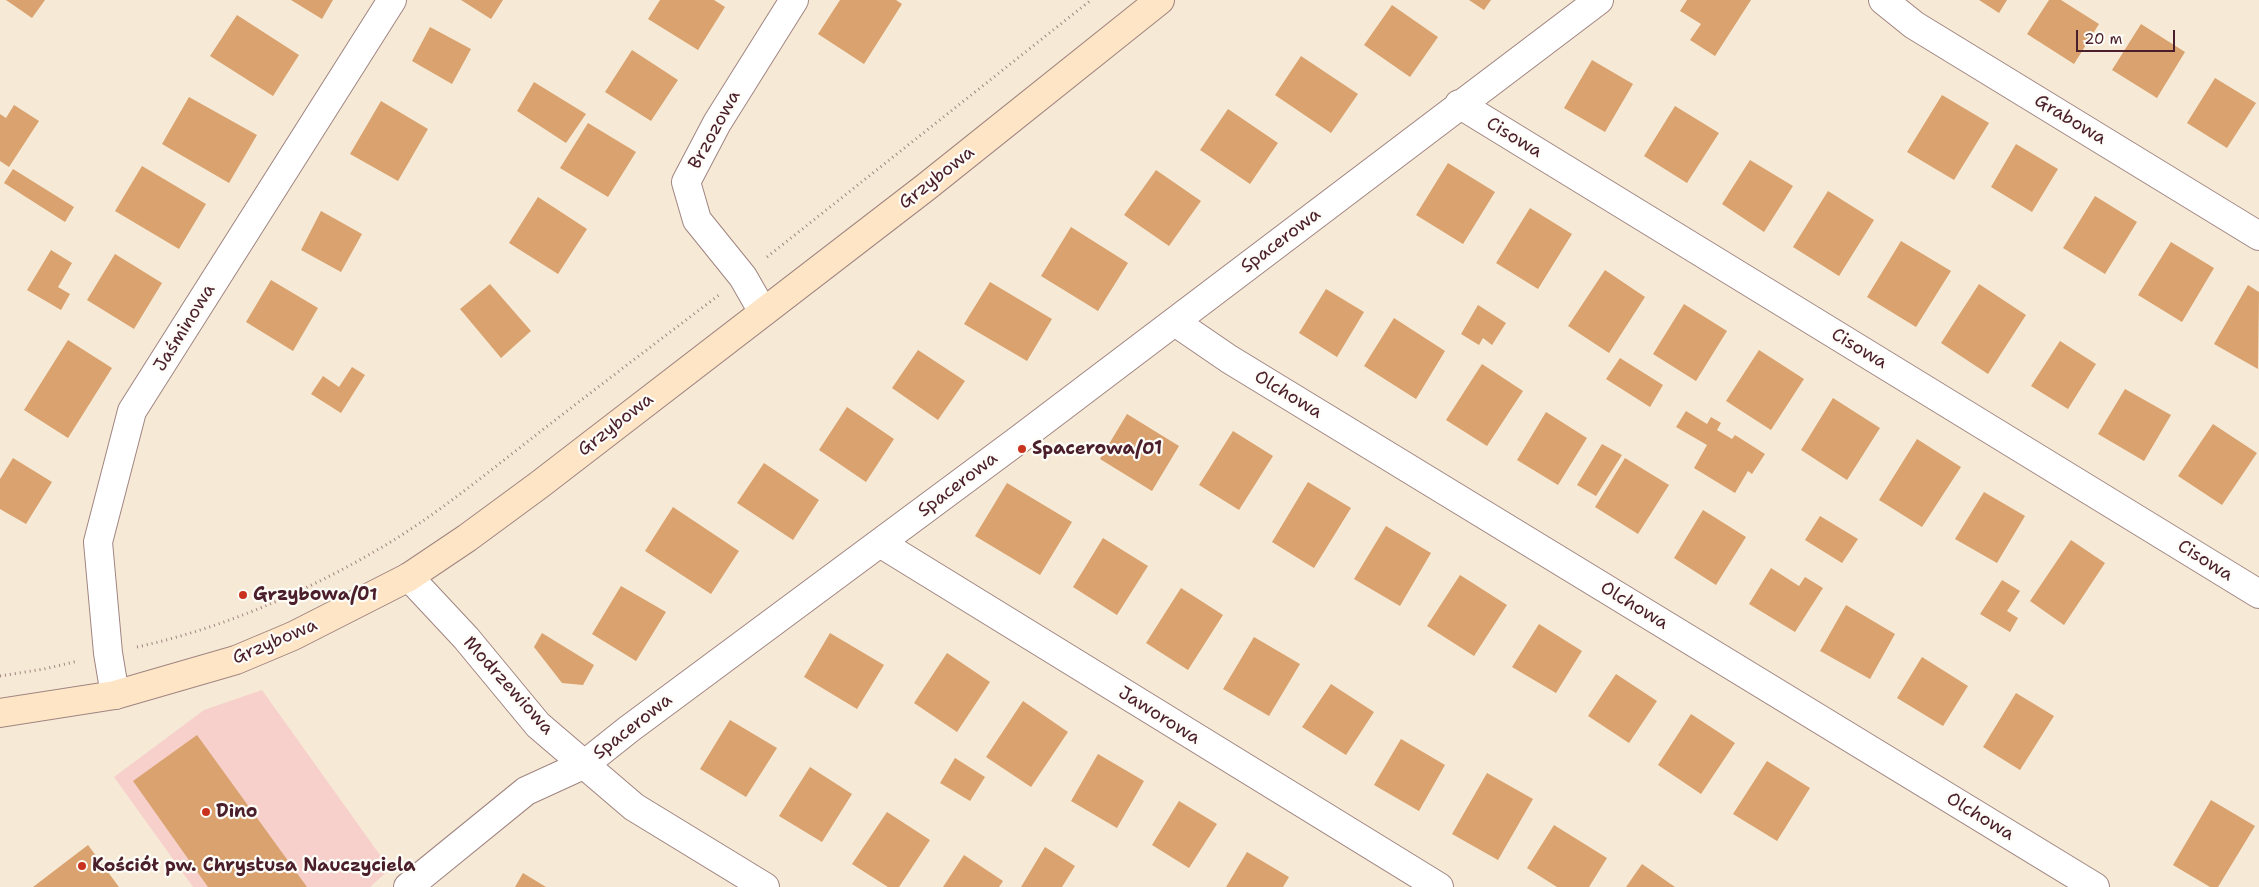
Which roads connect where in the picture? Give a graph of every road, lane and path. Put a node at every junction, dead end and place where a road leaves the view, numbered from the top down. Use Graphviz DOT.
graph roads {
  1 [pos="392,0"];
  2 [pos="794,0"];
  3 [pos="1091,0"];
  4 [pos="1160,0"];
  5 [pos="1599,0"];
  6 [pos="1883,0"];
  7 [pos="1460,104"];
  8 [pos="2259,236"];
  9 [pos="743,277"];
  10 [pos="763,312"];
  11 [pos="1175,322"];
  12 [pos="880,543"];
  13 [pos="409,577"];
  14 [pos="2259,594"];
  15 [pos="108,653"];
  16 [pos="0,676"];
  17 [pos="115,695"];
  18 [pos="0,713"];
  19 [pos="585,764"];
  20 [pos="408,887"];
  21 [pos="765,887"];
  22 [pos="1439,887"];
  23 [pos="2095,887"];
  1 -- 15 [label="street, Jaśminowa"];
  2 -- 9 [label="street, Brzozowa"];
  3 -- 9 [label="path"];
  4 -- 10 [label="main road, Grzybowa"];
  5 -- 7 [label="street, Spacerowa"];
  6 -- 8 [label="street, Grabowa"];
  7 -- 11 [label="street, Spacerowa"];
  7 -- 14 [label="street, Cisowa"];
  9 -- 10 [label="street, Brzozowa"];
  9 -- 15 [label="path"];
  10 -- 13 [label="main road, Grzybowa"];
  11 -- 12 [label="street, Spacerowa"];
  11 -- 23 [label="street, Olchowa"];
  12 -- 19 [label="street, Spacerowa"];
  12 -- 22 [label="street, Jaworowa"];
  13 -- 17 [label="main road, Grzybowa"];
  13 -- 19 [label="street, Modrzewiowa"];
  15 -- 16 [label="path"];
  15 -- 17 [label="street, Jaśminowa"];
  17 -- 18 [label="main road, Grzybowa"];
  19 -- 20 [label="street, Spacerowa"];
  19 -- 21 [label="street, Modrzewiowa"];
}
